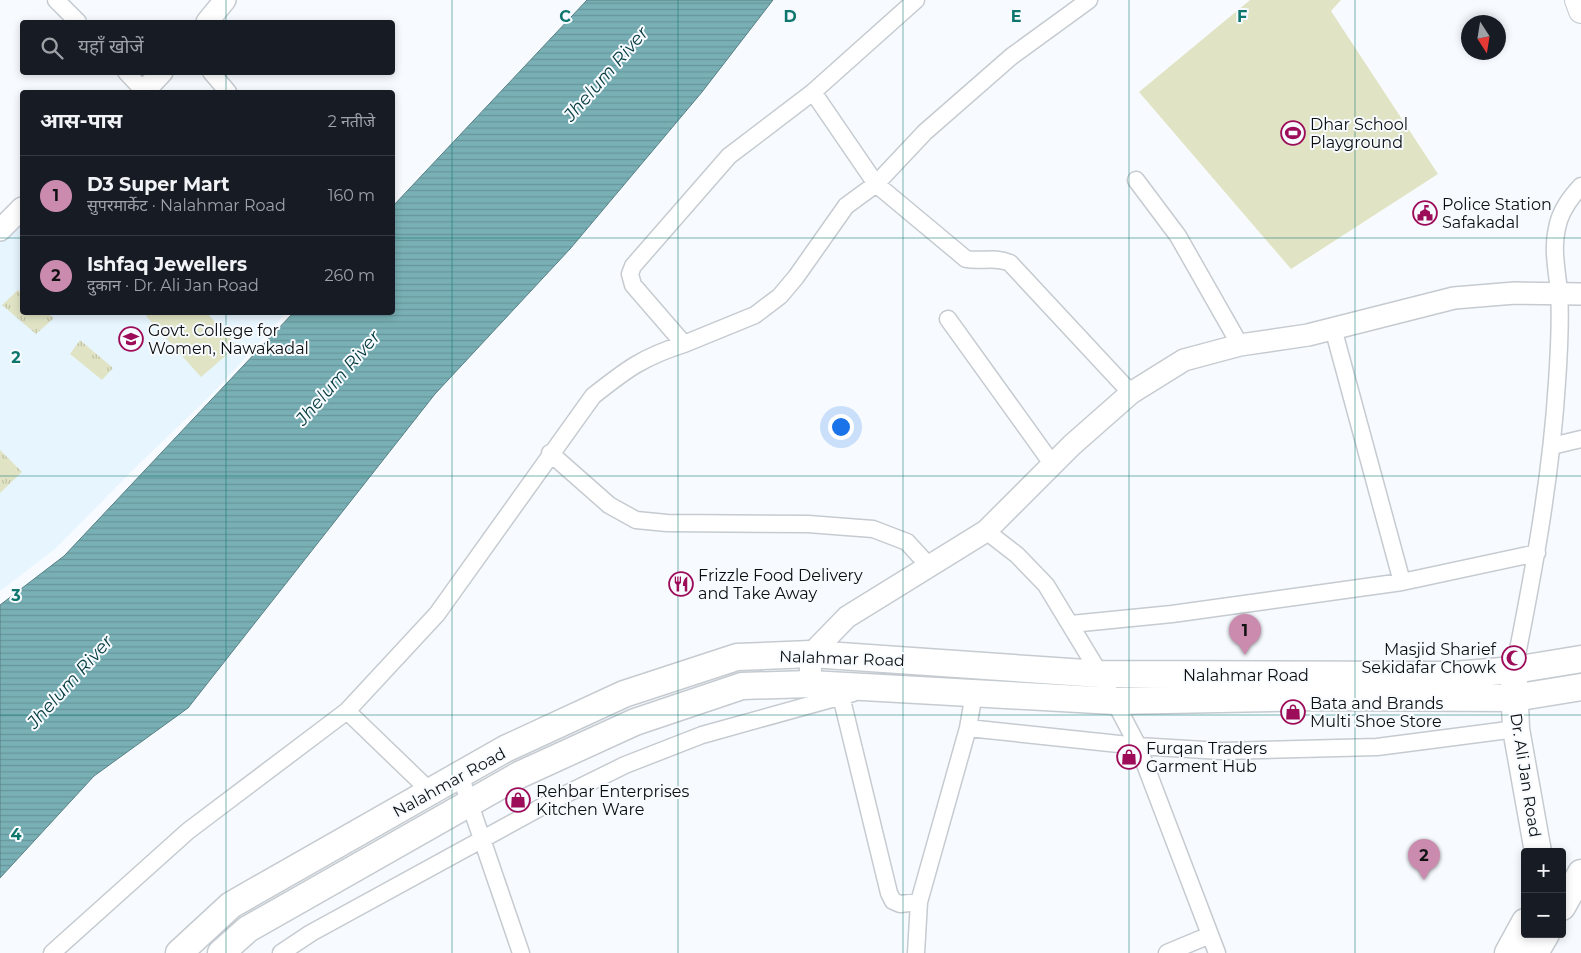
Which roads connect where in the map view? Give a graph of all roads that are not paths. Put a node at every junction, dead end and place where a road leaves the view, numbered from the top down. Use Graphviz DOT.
graph roads {
  1 [pos="56,0"];
  2 [pos="225,0"];
  3 [pos="916,0"];
  4 [pos="1088,0"];
  5 [pos="1577,0"];
  6 [pos="1581,11"];
  7 [pos="76,20"];
  8 [pos="209,20"];
  9 [pos="129,75"];
  10 [pos="159,75"];
  11 [pos="214,75"];
  12 [pos="142,90"];
  13 [pos="146,90"];
  14 [pos="226,90"];
  15 [pos="813,92"];
  16 [pos="1136,180"];
  17 [pos="876,184"];
  18 [pos="1581,186"];
  19 [pos="20,210"];
  20 [pos="0,230"];
  21 [pos="1559,292"];
  22 [pos="1581,294"];
  23 [pos="948,319"];
  24 [pos="1332,328"];
  25 [pos="684,344"];
  26 [pos="1240,345"];
  27 [pos="1131,393"];
  28 [pos="1581,439"];
  29 [pos="1552,446"];
  30 [pos="550,453"];
  31 [pos="1053,465"];
  32 [pos="986,531"];
  33 [pos="1537,554"];
  34 [pos="929,566"];
  35 [pos="1402,582"];
  36 [pos="1071,624"];
  37 [pos="811,654"];
  38 [pos="1581,659"];
  39 [pos="1514,670"];
  40 [pos="1100,674"];
  41 [pos="810,684"];
  42 [pos="1581,687"];
  43 [pos="872,688"];
  44 [pos="974,693"];
  45 [pos="841,696"];
  46 [pos="1514,698"];
  47 [pos="1114,701"];
  48 [pos="346,711"];
  49 [pos="968,728"];
  50 [pos="1516,729"];
  51 [pos="1138,746"];
  52 [pos="460,775"];
  53 [pos="430,792"];
  54 [pos="469,804"];
  55 [pos="483,840"];
  56 [pos="1537,848"];
  57 [pos="919,902"];
  58 [pos="1521,929"];
  59 [pos="1210,935"];
  60 [pos="1544,938"];
  61 [pos="52,953"];
  62 [pos="179,953"];
  63 [pos="221,953"];
  64 [pos="281,953"];
  65 [pos="521,953"];
  66 [pos="916,953"];
  67 [pos="1167,953"];
  68 [pos="1216,953"];
  69 [pos="1508,953"];
  70 [pos="1535,953"];
  1 -- 7 [label="street"];
  2 -- 8 [label="street"];
  3 -- 15 [label="street"];
  4 -- 17 [label="street"];
  5 -- 6 [label="main road"];
  9 -- 12 [label="street"];
  10 -- 13 [label="street"];
  11 -- 14 [label="street"];
  15 -- 17 [label="street"];
  15 -- 25 [label="street"];
  16 -- 26 [label="street"];
  17 -- 25 [label="street"];
  17 -- 27 [label="street"];
  18 -- 21 [label="street"];
  19 -- 20 [label="street"];
  21 -- 22 [label="street"];
  21 -- 24 [label="street"];
  21 -- 29 [label="street"];
  23 -- 31 [label="street"];
  24 -- 26 [label="street"];
  24 -- 35 [label="street"];
  25 -- 30 [label="street"];
  26 -- 27 [label="street"];
  27 -- 31 [label="street"];
  28 -- 29 [label="street"];
  29 -- 33 [label="street"];
  30 -- 34 [label="street"];
  30 -- 48 [label="street"];
  31 -- 32 [label="street"];
  32 -- 34 [label="street"];
  32 -- 36 [label="street"];
  33 -- 35 [label="street"];
  33 -- 39 [label="street"];
  34 -- 37 [label="street"];
  35 -- 36 [label="street"];
  36 -- 40 [label="street"];
  37 -- 40 [label="main road, Nalahmar Road"];
  37 -- 41 [label="street"];
  37 -- 52 [label="main road, Nalahmar Road"];
  38 -- 39 [label="main road, Nalahmar Road"];
  39 -- 40 [label="main road, Nalahmar Road"];
  39 -- 46 [label="main road, Dr. Ali Jan Road"];
  40 -- 47 [label="street"];
  41 -- 43 [label="main road, Nalahmar Road"];
  41 -- 54 [label="main road, Nalahmar Road"];
  42 -- 46 [label="main road, Nalahmar Road"];
  43 -- 44 [label="main road, Nalahmar Road"];
  43 -- 45 [label="street"];
  44 -- 47 [label="main road, Nalahmar Road"];
  44 -- 49 [label="street"];
  45 -- 55 [label="street"];
  45 -- 57 [label="street"];
  46 -- 47 [label="main road, Nalahmar Road"];
  46 -- 50 [label="main road, Dr. Ali Jan Road"];
  47 -- 51 [label="street"];
  48 -- 53 [label="street"];
  48 -- 61 [label="street"];
  49 -- 51 [label="street"];
  49 -- 57 [label="street"];
  50 -- 51 [label="street"];
  50 -- 56 [label="main road, Dr. Ali Jan Road"];
  51 -- 59 [label="street"];
  52 -- 53 [label="main road, Nalahmar Road"];
  52 -- 54 [label="street"];
  53 -- 62 [label="main road, Nalahmar Road"];
  54 -- 55 [label="street"];
  54 -- 63 [label="main road, Nalahmar Road"];
  55 -- 64 [label="street"];
  55 -- 65 [label="street"];
  57 -- 66 [label="street"];
  58 -- 69 [label="main road"];
  59 -- 67 [label="street"];
  59 -- 68 [label="street"];
  60 -- 70 [label="main road"];
}
